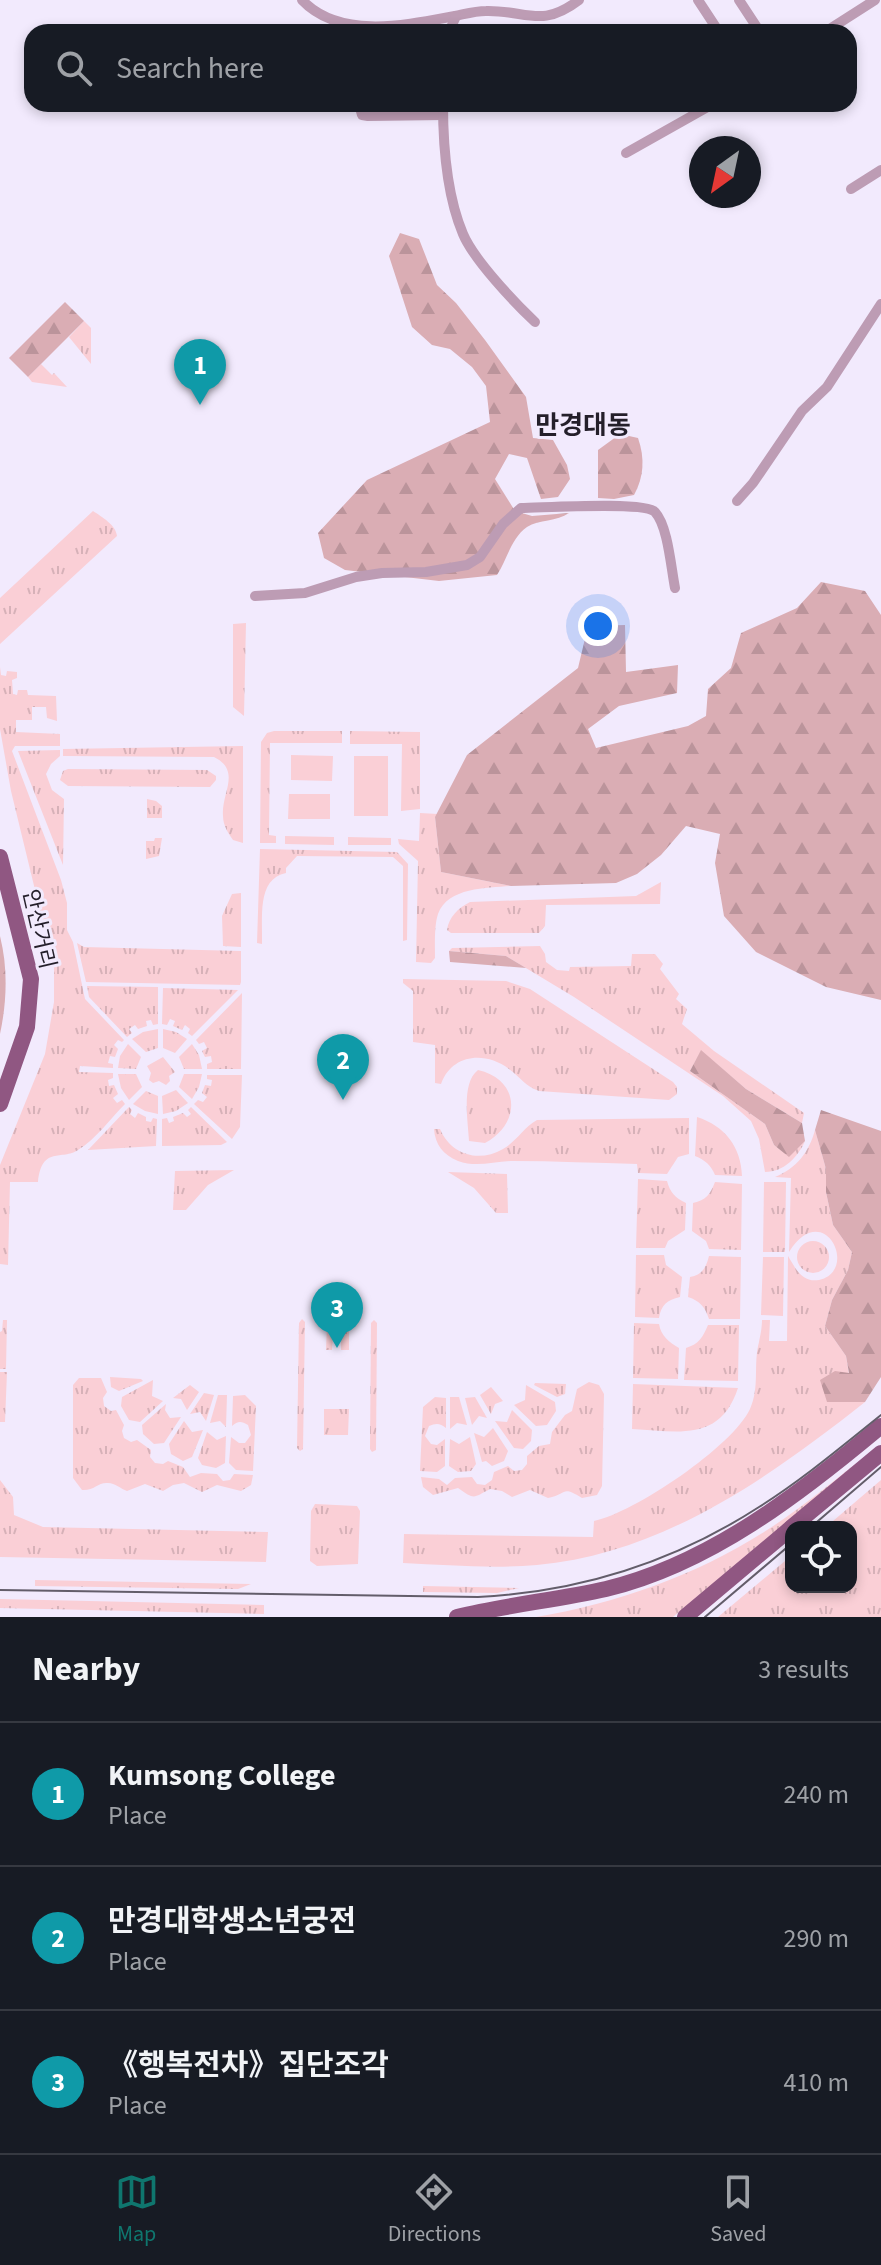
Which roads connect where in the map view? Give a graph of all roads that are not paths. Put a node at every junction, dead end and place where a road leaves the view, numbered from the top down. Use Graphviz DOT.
graph roads {
  1 [pos="302,0"];
  2 [pos="579,0"];
  3 [pos="698,0"];
  4 [pos="739,0"];
  5 [pos="875,0"];
  6 [pos="456,16"];
  7 [pos="354,24"];
  8 [pos="402,24"];
  9 [pos="452,24"];
  10 [pos="714,24"];
  11 [pos="755,24"];
  12 [pos="838,24"];
  13 [pos="361,112"];
  14 [pos="418,112"];
  15 [pos="443,112"];
  16 [pos="699,112"];
  17 [pos="626,153"];
  18 [pos="881,170"];
  19 [pos="851,189"];
  20 [pos="881,304"];
  21 [pos="535,322"];
  22 [pos="737,501"];
  23 [pos="675,588"];
  24 [pos="255,596"];
  25 [pos="0,857"];
  26 [pos="0,1104"];
  27 [pos="881,1426"];
  28 [pos="881,1453"];
  29 [pos="800,1521"];
  30 [pos="785,1534"];
  31 [pos="457,1617"];
  32 [pos="685,1617"];
  1 -- 7 [label="street"];
  2 -- 6 [label="street"];
  3 -- 10 [label="street"];
  4 -- 11 [label="street"];
  5 -- 12 [label="street"];
  6 -- 8 [label="street"];
  6 -- 9 [label="street"];
  13 -- 14 [label="street"];
  15 -- 21 [label="street"];
  16 -- 17 [label="street"];
  18 -- 19 [label="street"];
  20 -- 22 [label="street"];
  23 -- 24 [label="street"];
  25 -- 26 [label="main road, 안산거리"];
  27 -- 31 [label="main road"];
  28 -- 29 [label="main road"];
  30 -- 32 [label="main road"];
}
